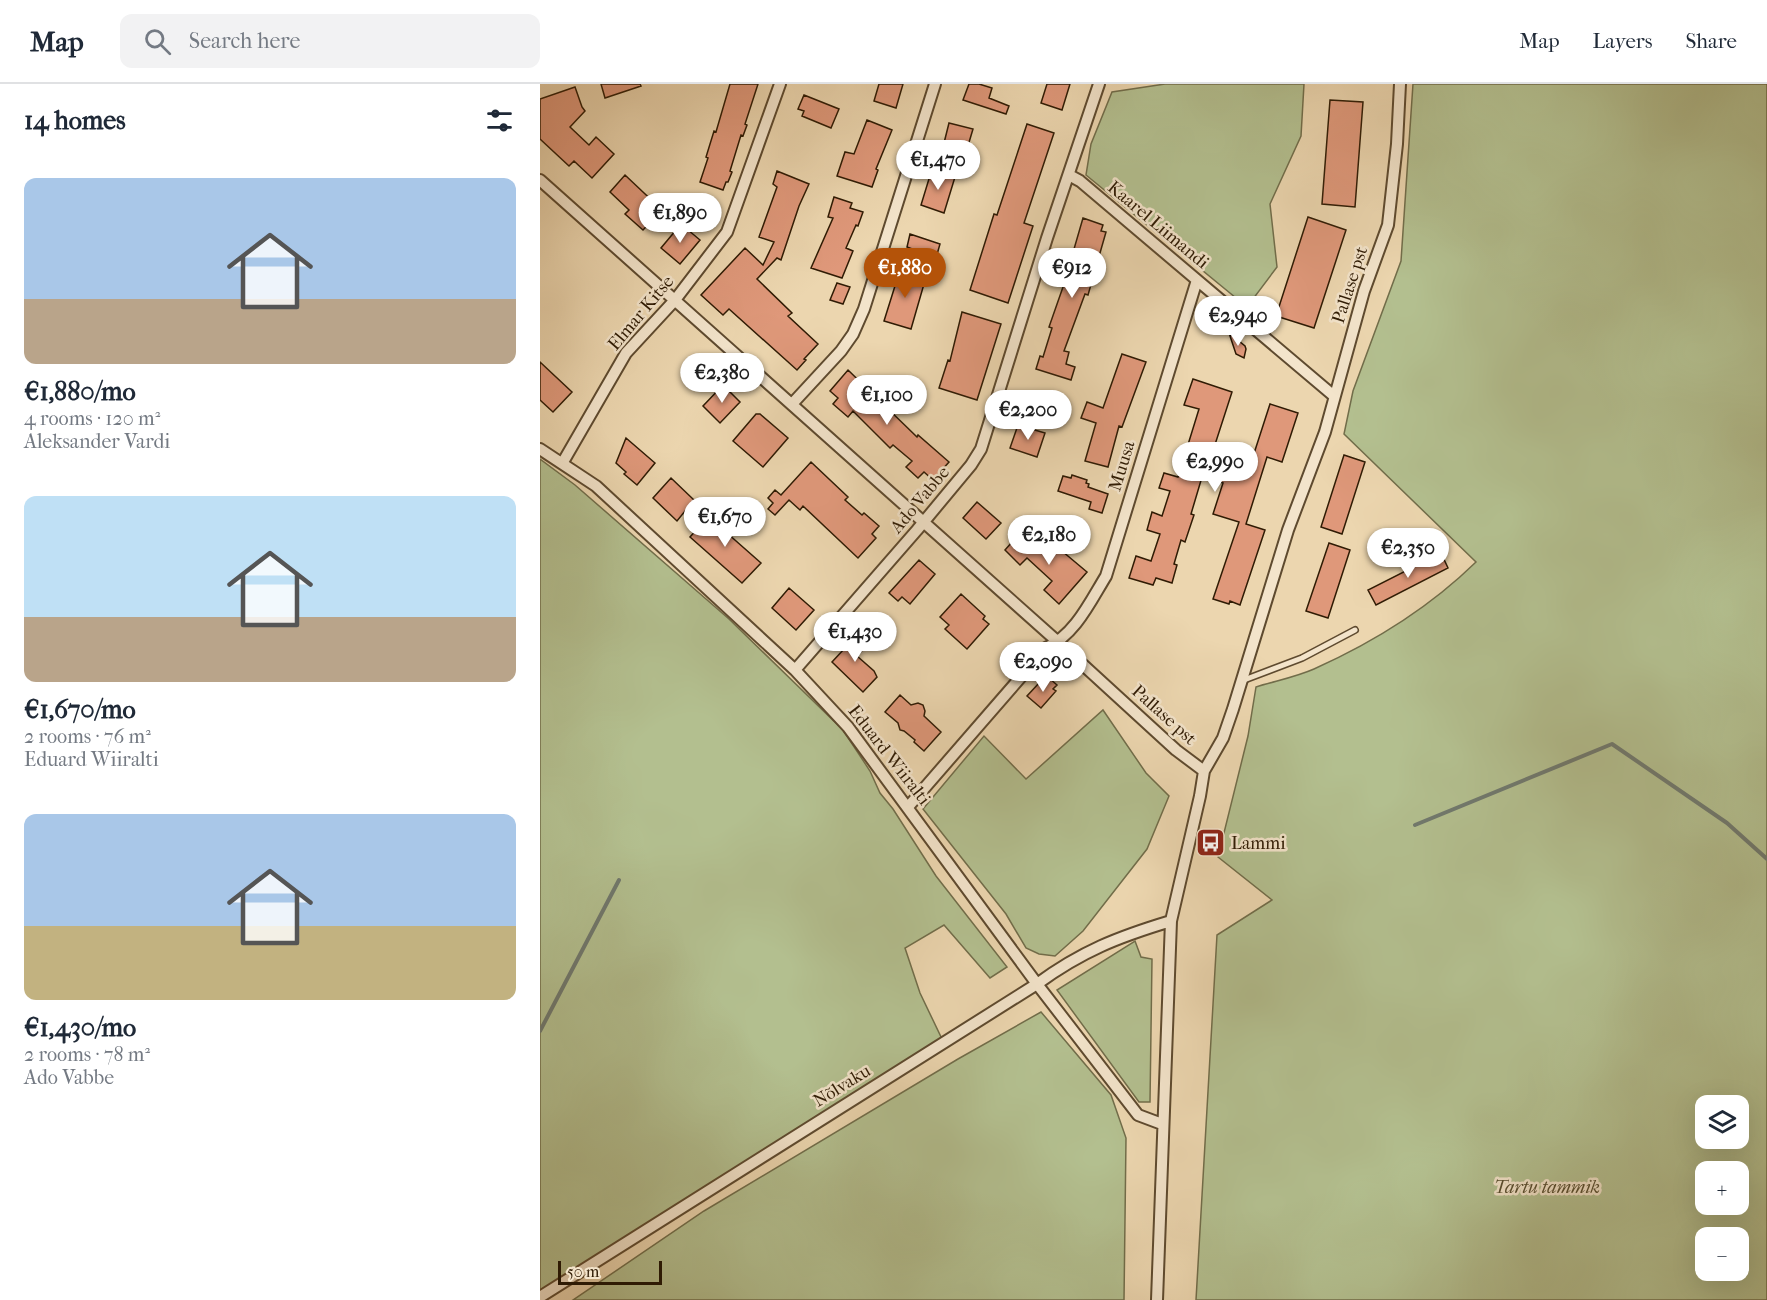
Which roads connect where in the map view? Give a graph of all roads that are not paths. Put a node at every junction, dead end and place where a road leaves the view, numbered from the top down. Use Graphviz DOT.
graph roads {
  1 [pos="780,84"];
  2 [pos="935,84"];
  3 [pos="1099,84"];
  4 [pos="1400,84"];
  5 [pos="1069,175"];
  6 [pos="540,180"];
  7 [pos="1197,280"];
  8 [pos="675,300"];
  9 [pos="1335,396"];
  10 [pos="792,404"];
  11 [pos="540,449"];
  12 [pos="563,462"];
  13 [pos="923,522"];
  14 [pos="1355,630"];
  15 [pos="1058,642"];
  16 [pos="795,670"];
  17 [pos="1242,680"];
  18 [pos="1204,771"];
  19 [pos="908,807"];
  20 [pos="1171,921"];
  21 [pos="1036,984"];
  22 [pos="1162,1124"];
  23 [pos="540,1297"];
  24 [pos="1157,1300"];
  1 -- 8 [label="street, Elmar Kitse"];
  2 -- 10 [label="street"];
  3 -- 5 [label="street, Ado Vabbe"];
  4 -- 9 [label="street, Pallase pst"];
  5 -- 7 [label="street, Kaarel Liimandi"];
  5 -- 13 [label="street, Ado Vabbe"];
  6 -- 8 [label="street, Pallase pst"];
  7 -- 9 [label="street, Kaarel Liimandi"];
  7 -- 15 [label="street, Muusa"];
  8 -- 10 [label="street, Pallase pst"];
  8 -- 12 [label="street, Elmar Kitse"];
  9 -- 17 [label="street, Pallase pst"];
  10 -- 13 [label="street, Pallase pst"];
  11 -- 12 [label="street, Eduard Wiiralti"];
  12 -- 16 [label="street, Eduard Wiiralti"];
  13 -- 15 [label="street, Pallase pst"];
  13 -- 16 [label="street, Ado Vabbe"];
  14 -- 17 [label="lane"];
  15 -- 18 [label="street, Pallase pst"];
  15 -- 19 [label="street, Muusa"];
  16 -- 19 [label="street, Eduard Wiiralti"];
  17 -- 18 [label="street, Pallase pst"];
  18 -- 20 [label="street"];
  19 -- 21 [label="street, Eduard Wiiralti"];
  20 -- 21 [label="street, Nõlvaku"];
  20 -- 22 [label="street"];
  21 -- 22 [label="street, Eduard Wiiralti"];
  21 -- 23 [label="street, Nõlvaku"];
  22 -- 24 [label="street"];
}
